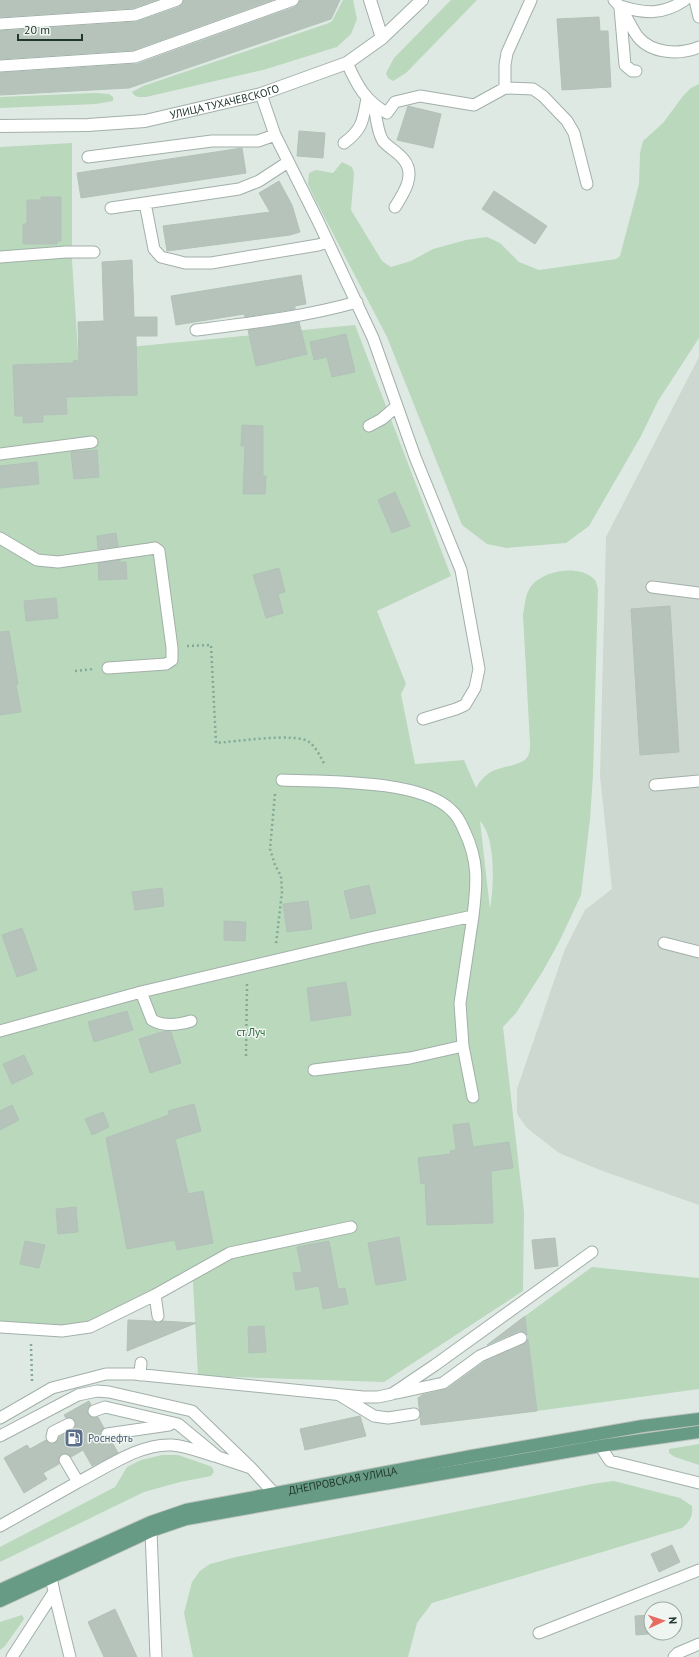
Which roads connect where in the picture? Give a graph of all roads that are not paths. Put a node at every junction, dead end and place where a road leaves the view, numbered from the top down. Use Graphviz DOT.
graph roads {
  1 [pos="177,0"];
  2 [pos="293,0"];
  3 [pos="370,0"];
  4 [pos="422,0"];
  5 [pos="531,0"];
  6 [pos="685,0"];
  7 [pos="695,0"];
  8 [pos="617,3"];
  9 [pos="699,17"];
  10 [pos="0,24"];
  11 [pos="382,38"];
  12 [pos="699,47"];
  13 [pos="347,63"];
  14 [pos="0,66"];
  15 [pos="636,71"];
  16 [pos="505,88"];
  17 [pos="261,94"];
  18 [pos="370,101"];
  19 [pos="0,126"];
  20 [pos="275,135"];
  21 [pos="344,143"];
  22 [pos="88,157"];
  23 [pos="288,162"];
  24 [pos="587,184"];
  25 [pos="145,204"];
  26 [pos="111,208"];
  27 [pos="395,208"];
  28 [pos="328,242"];
  29 [pos="94,252"];
  30 [pos="0,256"];
  31 [pos="357,302"];
  32 [pos="196,330"];
  33 [pos="397,406"];
  34 [pos="369,426"];
  35 [pos="92,442"];
  36 [pos="0,454"];
  37 [pos="0,538"];
  38 [pos="652,587"];
  39 [pos="699,593"];
  40 [pos="108,668"];
  41 [pos="422,719"];
  42 [pos="282,780"];
  43 [pos="699,781"];
  44 [pos="655,785"];
  45 [pos="472,916"];
  46 [pos="664,943"];
  47 [pos="699,952"];
  48 [pos="141,992"];
  49 [pos="191,1021"];
  50 [pos="0,1031"];
  51 [pos="463,1046"];
  52 [pos="314,1070"];
  53 [pos="473,1098"];
  54 [pos="351,1227"];
  55 [pos="592,1252"];
  56 [pos="155,1295"];
  57 [pos="158,1316"];
  58 [pos="0,1327"];
  59 [pos="520,1338"];
  60 [pos="140,1363"];
  61 [pos="140,1375"];
  62 [pos="337,1394"];
  63 [pos="392,1394"];
  64 [pos="94,1411"];
  65 [pos="414,1414"];
  66 [pos="0,1418"];
  67 [pos="699,1418"];
  68 [pos="69,1424"];
  69 [pos="178,1424"];
  70 [pos="699,1432"];
  71 [pos="107,1434"];
  72 [pos="0,1436"];
  73 [pos="52,1437"];
  74 [pos="600,1446"];
  75 [pos="218,1457"];
  76 [pos="66,1460"];
  77 [pos="251,1468"];
  78 [pos="78,1482"];
  79 [pos="699,1483"];
  80 [pos="273,1492"];
  81 [pos="0,1526"];
  82 [pos="151,1531"];
  83 [pos="699,1570"];
  84 [pos="51,1577"];
  85 [pos="0,1590"];
  86 [pos="54,1592"];
  87 [pos="0,1601"];
  88 [pos="539,1633"];
  89 [pos="699,1644"];
  90 [pos="12,1657"];
  91 [pos="70,1657"];
  92 [pos="156,1657"];
  93 [pos="674,1657"];
  1 -- 10 [label="lane"];
  2 -- 14 [label="lane"];
  3 -- 11 [label="street"];
  4 -- 11 [label="street, УЛИЦА ТУХАЧЕВСКОГО"];
  5 -- 16 [label="lane"];
  6 -- 8 [label="lane"];
  7 -- 9 [label="lane"];
  8 -- 12 [label="lane"];
  8 -- 15 [label="lane"];
  11 -- 13 [label="street, УЛИЦА ТУХАЧЕВСКОГО"];
  13 -- 17 [label="street, УЛИЦА ТУХАЧЕВСКОГО"];
  13 -- 18 [label="lane"];
  16 -- 18 [label="lane"];
  16 -- 24 [label="lane"];
  17 -- 19 [label="street, УЛИЦА ТУХАЧЕВСКОГО"];
  17 -- 20 [label="lane"];
  18 -- 21 [label="lane"];
  18 -- 27 [label="lane"];
  20 -- 22 [label="lane"];
  20 -- 23 [label="lane"];
  23 -- 25 [label="lane"];
  23 -- 28 [label="lane"];
  25 -- 26 [label="lane"];
  25 -- 28 [label="lane"];
  28 -- 31 [label="lane"];
  29 -- 30 [label="lane"];
  31 -- 32 [label="lane"];
  31 -- 33 [label="lane"];
  33 -- 34 [label="lane"];
  33 -- 41 [label="lane"];
  35 -- 36 [label="lane"];
  37 -- 40 [label="lane"];
  38 -- 39 [label="lane"];
  42 -- 45 [label="lane"];
  43 -- 44 [label="lane"];
  45 -- 48 [label="lane"];
  45 -- 51 [label="lane"];
  46 -- 47 [label="lane"];
  48 -- 49 [label="lane"];
  48 -- 50 [label="lane"];
  51 -- 52 [label="lane"];
  51 -- 53 [label="lane"];
  54 -- 56 [label="lane"];
  55 -- 63 [label="lane"];
  56 -- 57 [label="lane"];
  56 -- 58 [label="lane"];
  59 -- 63 [label="lane"];
  60 -- 61 [label="lane"];
  61 -- 62 [label="lane"];
  61 -- 66 [label="lane"];
  62 -- 63 [label="lane"];
  62 -- 65 [label="lane"];
  64 -- 69 [label="lane"];
  67 -- 80 [label="main road, ДНЕПРОВСКАЯ УЛИЦА"];
  68 -- 73 [label="lane"];
  69 -- 71 [label="lane"];
  69 -- 75 [label="lane"];
  70 -- 74 [label="main road, ДНЕПРОВСКАЯ УЛИЦА"];
  72 -- 77 [label="lane"];
  74 -- 79 [label="lane"];
  74 -- 82 [label="main road, ДНЕПРОВСКАЯ УЛИЦА"];
  75 -- 77 [label="lane"];
  75 -- 78 [label="lane"];
  76 -- 78 [label="lane"];
  77 -- 80 [label="lane"];
  78 -- 81 [label="lane"];
  80 -- 85 [label="main road, ДНЕПРОВСКАЯ УЛИЦА"];
  82 -- 84 [label="main road, ДНЕПРОВСКАЯ УЛИЦА"];
  82 -- 92 [label="lane"];
  83 -- 88 [label="lane"];
  84 -- 86 [label="lane"];
  84 -- 87 [label="main road, ДНЕПРОВСКАЯ УЛИЦА"];
  86 -- 90 [label="lane"];
  86 -- 91 [label="lane"];
  89 -- 93 [label="lane"];
}
